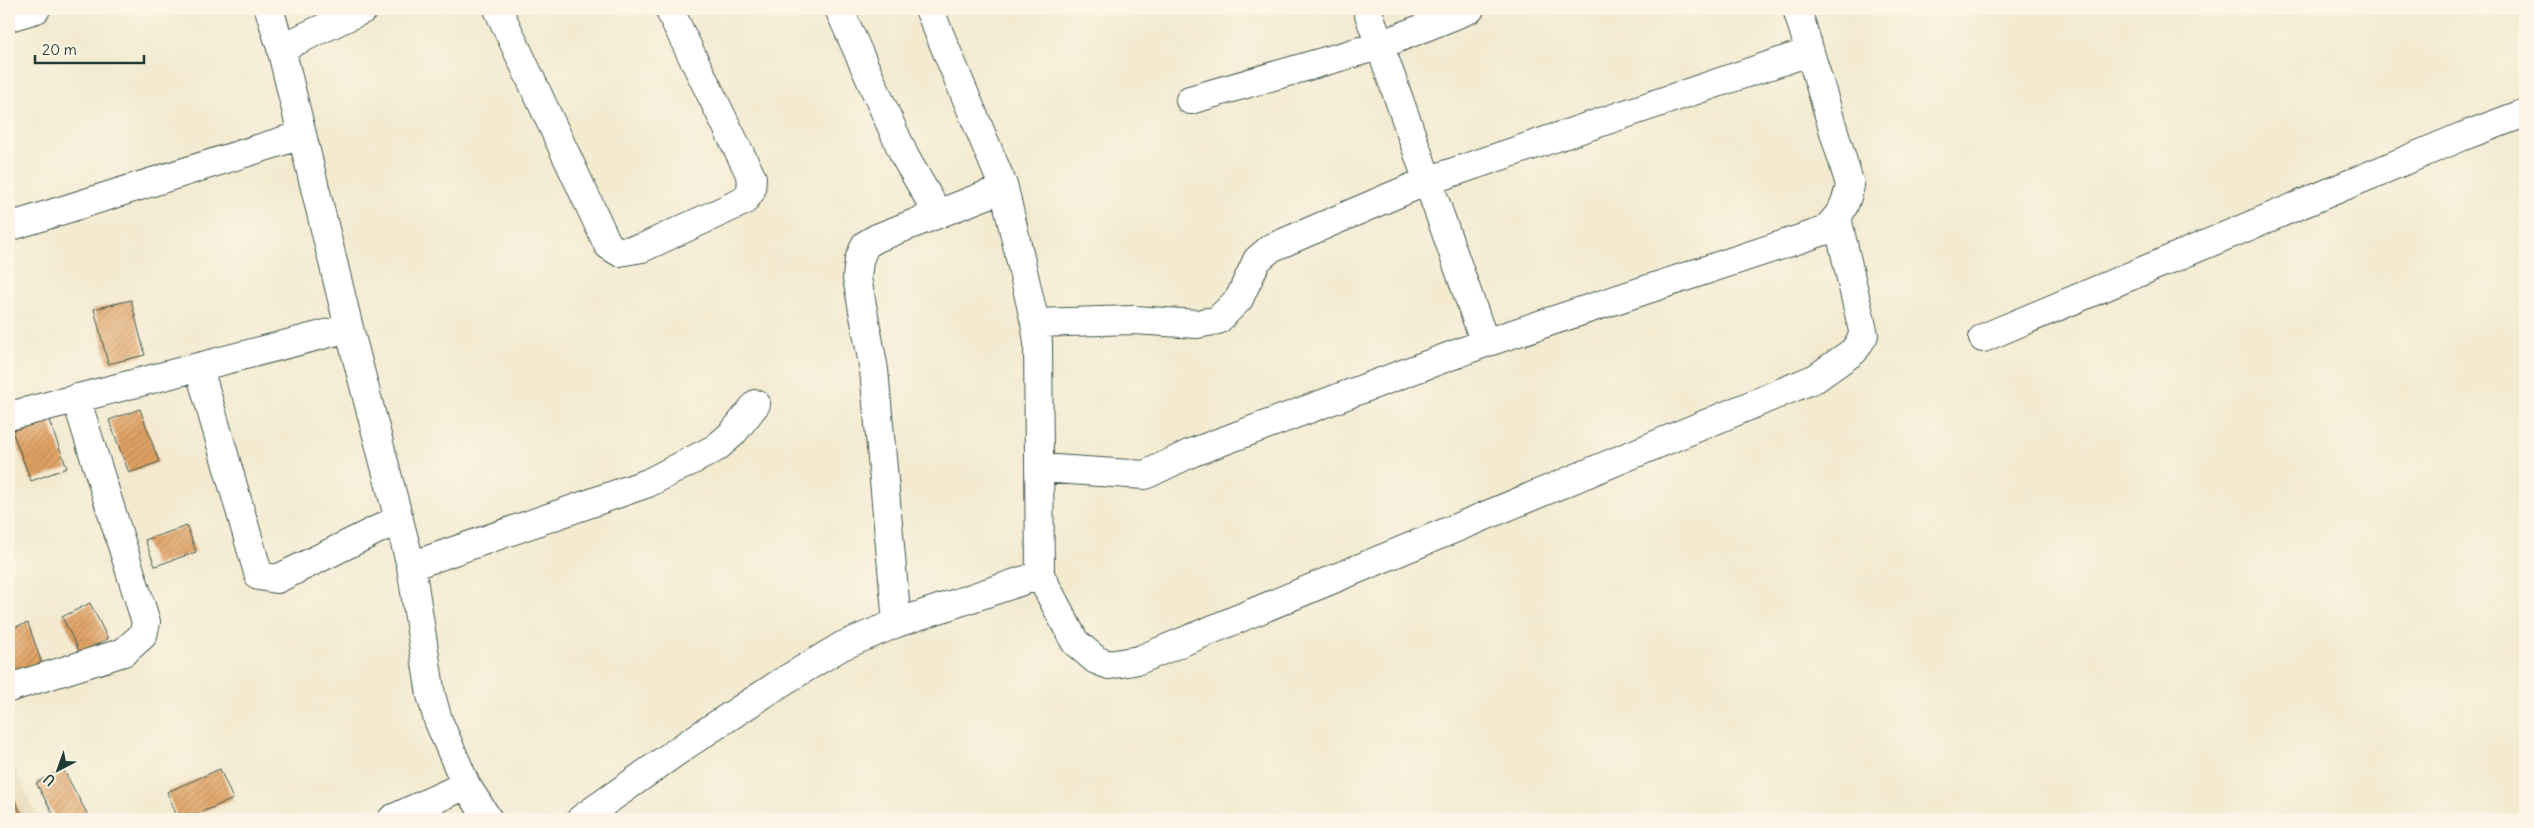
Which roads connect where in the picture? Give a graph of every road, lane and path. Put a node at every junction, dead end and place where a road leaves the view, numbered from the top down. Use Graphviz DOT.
graph roads {
  1 [pos="36,9"];
  2 [pos="269,9"];
  3 [pos="364,9"];
  4 [pos="498,9"];
  5 [pos="669,9"];
  6 [pos="839,9"];
  7 [pos="929,9"];
  8 [pos="1367,9"];
  9 [pos="1470,9"];
  10 [pos="1797,9"];
  11 [pos="9,17"];
  12 [pos="1378,46"];
  13 [pos="281,48"];
  14 [pos="1808,52"];
  15 [pos="1190,100"];
  16 [pos="2525,113"];
  17 [pos="302,135"];
  18 [pos="1427,181"];
  19 [pos="1004,188"];
  20 [pos="938,214"];
  21 [pos="1837,218"];
  22 [pos="9,227"];
  23 [pos="1035,323"];
  24 [pos="349,328"];
  25 [pos="1983,338"];
  26 [pos="1485,343"];
  27 [pos="199,368"];
  28 [pos="76,398"];
  29 [pos="756,404"];
  30 [pos="9,416"];
  31 [pos="1040,468"];
  32 [pos="399,519"];
  33 [pos="411,566"];
  34 [pos="1040,576"];
  35 [pos="897,624"];
  36 [pos="9,688"];
  37 [pos="466,785"];
  38 [pos="392,819"];
  39 [pos="488,819"];
  40 [pos="581,819"];
  1 -- 11 [label="street"];
  2 -- 13 [label="street"];
  3 -- 13 [label="street"];
  4 -- 5 [label="street"];
  6 -- 20 [label="street"];
  7 -- 19 [label="street"];
  8 -- 12 [label="street"];
  9 -- 12 [label="street"];
  10 -- 14 [label="street"];
  12 -- 15 [label="street"];
  12 -- 18 [label="street"];
  13 -- 17 [label="street"];
  14 -- 18 [label="street"];
  14 -- 21 [label="street"];
  16 -- 25 [label="street"];
  17 -- 22 [label="street"];
  17 -- 24 [label="street"];
  18 -- 23 [label="street"];
  18 -- 26 [label="street"];
  19 -- 20 [label="street"];
  19 -- 23 [label="street"];
  20 -- 35 [label="street"];
  21 -- 26 [label="street"];
  21 -- 34 [label="street"];
  23 -- 31 [label="street"];
  24 -- 27 [label="street"];
  24 -- 32 [label="street"];
  26 -- 31 [label="street"];
  27 -- 28 [label="street"];
  27 -- 32 [label="street"];
  28 -- 30 [label="street"];
  28 -- 36 [label="street"];
  29 -- 33 [label="street"];
  31 -- 34 [label="street"];
  32 -- 33 [label="street"];
  33 -- 37 [label="street"];
  34 -- 35 [label="street"];
  35 -- 40 [label="street"];
  37 -- 38 [label="street"];
  37 -- 39 [label="street"];
}
